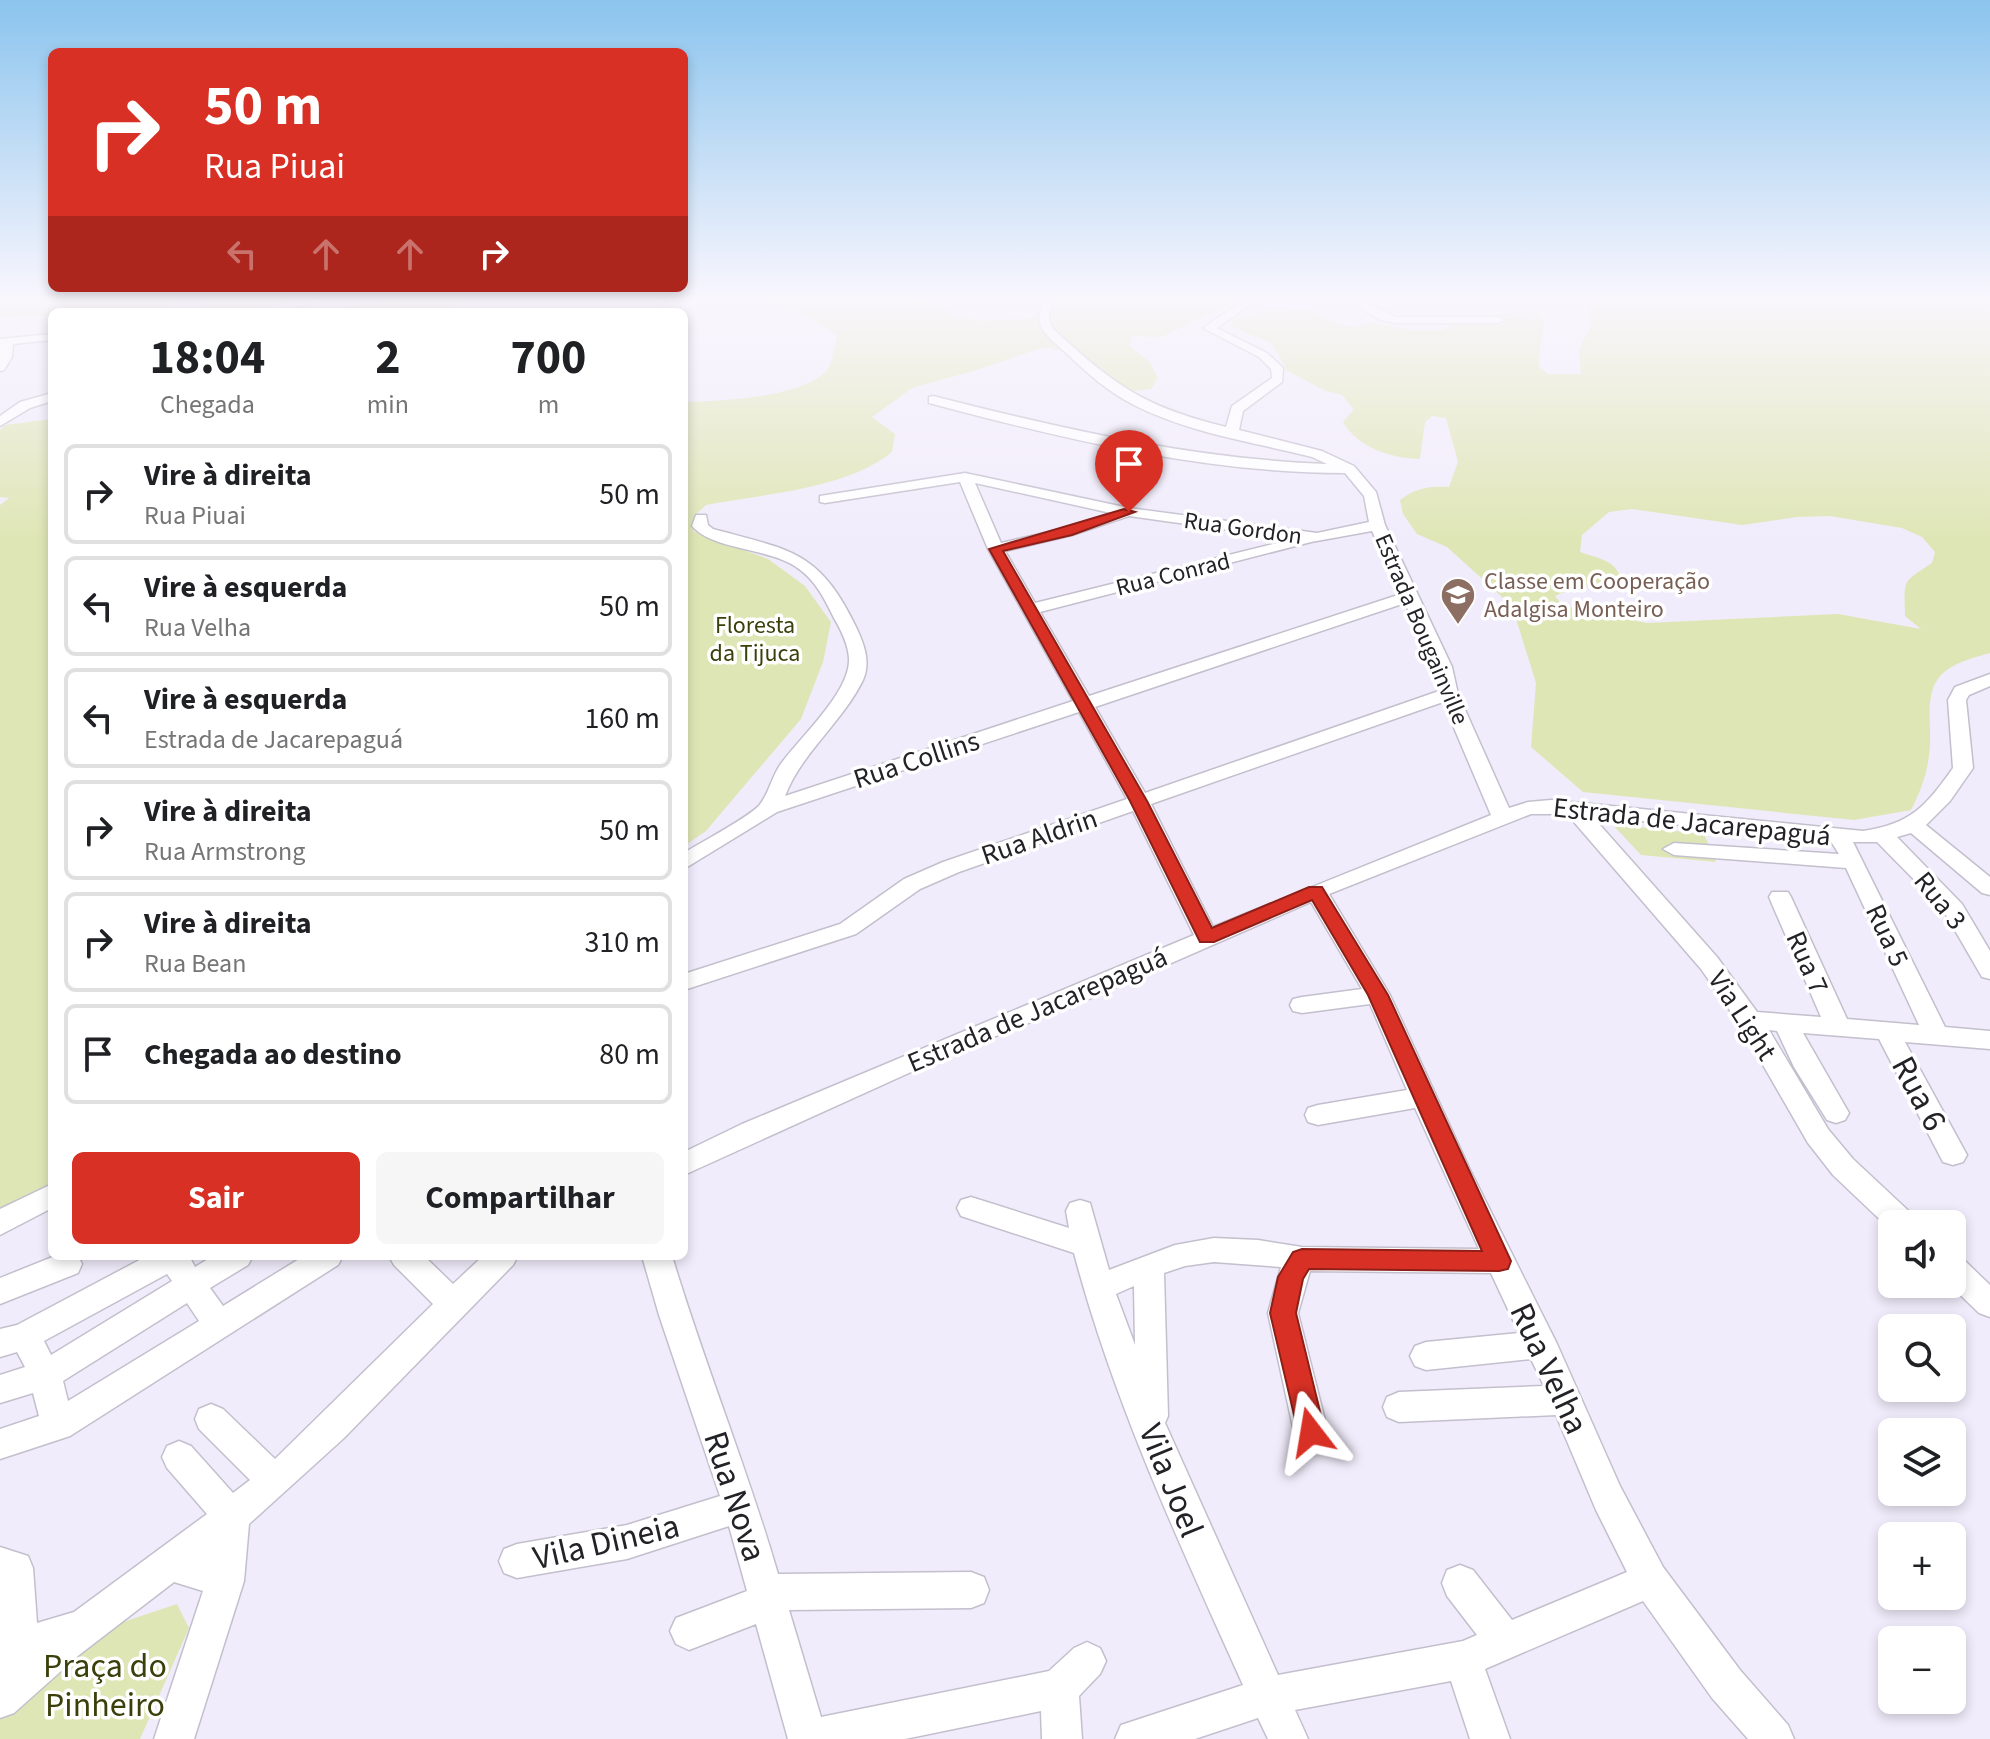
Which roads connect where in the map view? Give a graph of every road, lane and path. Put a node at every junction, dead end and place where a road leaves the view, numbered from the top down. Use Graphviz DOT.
graph roads {
  1 [pos="1100,378"];
  2 [pos="1278,378"];
  3 [pos="48,398"];
  4 [pos="933,400"];
  5 [pos="0,422"];
  6 [pos="1232,431"];
  7 [pos="1349,469"];
  8 [pos="965,477"];
  9 [pos="825,499"];
  10 [pos="1129,512"];
  11 [pos="701,518"];
  12 [pos="1377,525"];
  13 [pos="1317,538"];
  14 [pos="996,549"];
  15 [pos="1410,596"];
  16 [pos="1029,610"];
  17 [pos="1986,683"];
  18 [pos="1449,694"];
  19 [pos="1083,704"];
  20 [pos="1139,801"];
  21 [pos="770,808"];
  22 [pos="1574,809"];
  23 [pos="1502,816"];
  24 [pos="1914,825"];
  25 [pos="1838,835"];
  26 [pos="1883,835"];
  27 [pos="1674,849"];
  28 [pos="688,859"];
  29 [pos="1854,862"];
  30 [pos="1990,888"];
  31 [pos="1316,891"];
  32 [pos="1780,897"];
  33 [pos="1207,938"];
  34 [pos="1990,971"];
  35 [pos="688,981"];
  36 [pos="1378,995"];
  37 [pos="1302,1005"];
  38 [pos="1750,1020"];
  39 [pos="1785,1022"];
  40 [pos="1837,1026"];
  41 [pos="1887,1031"];
  42 [pos="1936,1035"];
  43 [pos="1990,1040"];
  44 [pos="1423,1097"];
  45 [pos="1836,1113"];
  46 [pos="1318,1115"];
  47 [pos="714,1150"];
  48 [pos="1953,1155"];
  49 [pos="688,1162"];
  50 [pos="688,1179"];
  51 [pos="48,1197"];
  52 [pos="971,1208"];
  53 [pos="1889,1210"];
  54 [pos="1080,1211"];
  55 [pos="0,1223"];
  56 [pos="1086,1245"];
  57 [pos="1302,1259"];
  58 [pos="167,1260"];
  59 [pos="175,1260"];
  60 [pos="232,1260"];
  61 [pos="322,1260"];
  62 [pos="408,1260"];
  63 [pos="499,1260"];
  64 [pos="658,1260"];
  65 [pos="1499,1261"];
  66 [pos="67,1264"];
  67 [pos="1149,1269"];
  68 [pos="1966,1281"];
  69 [pos="191,1285"];
  70 [pos="1098,1288"];
  71 [pos="0,1291"];
  72 [pos="454,1304"];
  73 [pos="1990,1304"];
  74 [pos="219,1325"];
  75 [pos="12,1339"];
  76 [pos="1541,1344"];
  77 [pos="1426,1356"];
  78 [pos="45,1375"];
  79 [pos="0,1389"];
  80 [pos="1566,1400"];
  81 [pos="1399,1407"];
  82 [pos="211,1419"];
  83 [pos="58,1425"];
  84 [pos="1311,1432"];
  85 [pos="1153,1435"];
  86 [pos="0,1444"];
  87 [pos="179,1457"];
  88 [pos="274,1481"];
  89 [pos="741,1506"];
  90 [pos="232,1517"];
  91 [pos="517,1561"];
  92 [pos="171,1563"];
  93 [pos="7,1566"];
  94 [pos="1650,1580"];
  95 [pos="226,1581"];
  96 [pos="1460,1583"];
  97 [pos="971,1590"];
  98 [pos="766,1596"];
  99 [pos="87,1625"];
  100 [pos="689,1631"];
  101 [pos="1505,1642"];
  102 [pos="10,1651"];
  103 [pos="1463,1660"];
  104 [pos="1087,1661"];
  105 [pos="1059,1688"];
  106 [pos="1268,1696"];
  107 [pos="0,1699"];
  108 [pos="174,1739"];
  109 [pos="809,1739"];
  110 [pos="1062,1739"];
  111 [pos="1135,1739"];
  112 [pos="1288,1739"];
  113 [pos="1490,1739"];
  114 [pos="1774,1739"];
  1 -- 6 [label="street, Estrada Bougainville"];
  2 -- 6 [label="street"];
  3 -- 5 [label="street"];
  4 -- 7 [label="street"];
  6 -- 7 [label="street, Estrada Bougainville"];
  7 -- 12 [label="street, Estrada Bougainville"];
  8 -- 9 [label="street, Rua Gordon"];
  8 -- 10 [label="street, Rua Gordon"];
  8 -- 14 [label="street"];
  10 -- 13 [label="street, Rua Gordon"];
  10 -- 14 [label="street"];
  11 -- 21 [label="street"];
  12 -- 13 [label="street, Rua Gordon"];
  12 -- 15 [label="street, Estrada Bougainville"];
  13 -- 16 [label="street, Rua Conrad"];
  14 -- 16 [label="street"];
  15 -- 18 [label="street, Estrada Bougainville"];
  15 -- 19 [label="street, Rua Collins"];
  16 -- 19 [label="street"];
  17 -- 24 [label="street, Estrada de Jacarepaguá"];
  18 -- 20 [label="street, Rua Aldrin"];
  18 -- 23 [label="street, Estrada Bougainville"];
  19 -- 20 [label="street"];
  19 -- 21 [label="street, Rua Collins"];
  20 -- 33 [label="street"];
  20 -- 35 [label="street, Rua Aldrin"];
  21 -- 28 [label="street, Rua Collins"];
  22 -- 23 [label="street, Estrada de Jacarepaguá"];
  22 -- 25 [label="street, Estrada de Jacarepaguá"];
  22 -- 38 [label="street, Via Light"];
  23 -- 31 [label="street, Estrada de Jacarepaguá"];
  24 -- 26 [label="street, Estrada de Jacarepaguá"];
  24 -- 30 [label="street"];
  25 -- 26 [label="street, Estrada de Jacarepaguá"];
  25 -- 29 [label="street, Rua 5"];
  26 -- 34 [label="street, Rua 3"];
  27 -- 29 [label="street"];
  29 -- 42 [label="street, Rua 5"];
  31 -- 33 [label="street, Estrada de Jacarepaguá"];
  31 -- 36 [label="street, Rua Velha"];
  32 -- 40 [label="street, Rua 7"];
  33 -- 47 [label="street, Estrada de Jacarepaguá"];
  36 -- 37 [label="street"];
  36 -- 44 [label="street, Rua Velha"];
  38 -- 39 [label="street"];
  38 -- 53 [label="street, Via Light"];
  39 -- 40 [label="street"];
  39 -- 45 [label="street"];
  40 -- 41 [label="street"];
  41 -- 42 [label="street"];
  41 -- 48 [label="street, Rua 6"];
  42 -- 43 [label="street"];
  44 -- 46 [label="street"];
  44 -- 65 [label="street, Rua Velha"];
  47 -- 49 [label="street, Estrada de Jacarepaguá"];
  47 -- 50 [label="street"];
  51 -- 55 [label="street"];
  52 -- 56 [label="street"];
  54 -- 56 [label="street, Vila Joel"];
  56 -- 70 [label="street, Vila Joel"];
  57 -- 65 [label="street"];
  57 -- 67 [label="street"];
  57 -- 84 [label="street"];
  58 -- 75 [label="street"];
  59 -- 69 [label="street"];
  60 -- 69 [label="street"];
  61 -- 74 [label="street"];
  62 -- 72 [label="street"];
  63 -- 72 [label="street"];
  64 -- 89 [label="street, Rua Nova"];
  65 -- 76 [label="street, Rua Velha"];
  66 -- 71 [label="street"];
  67 -- 70 [label="street"];
  67 -- 85 [label="street"];
  68 -- 73 [label="street"];
  69 -- 74 [label="street"];
  69 -- 78 [label="street"];
  70 -- 85 [label="street, Vila Joel"];
  72 -- 88 [label="street"];
  74 -- 83 [label="street"];
  75 -- 78 [label="street"];
  76 -- 77 [label="street"];
  76 -- 80 [label="street, Rua Velha"];
  78 -- 79 [label="street"];
  78 -- 83 [label="street"];
  80 -- 81 [label="street"];
  80 -- 94 [label="street, Rua Velha"];
  82 -- 88 [label="street"];
  83 -- 86 [label="street"];
  85 -- 106 [label="street, Vila Joel"];
  87 -- 90 [label="street"];
  88 -- 90 [label="street"];
  89 -- 91 [label="street, Vila Dineia"];
  89 -- 98 [label="street, Rua Nova"];
  90 -- 92 [label="street"];
  90 -- 95 [label="street"];
  92 -- 95 [label="street"];
  92 -- 99 [label="street"];
  93 -- 102 [label="street"];
  94 -- 101 [label="street"];
  94 -- 114 [label="street, Rua Velha"];
  95 -- 108 [label="street"];
  96 -- 101 [label="street"];
  97 -- 98 [label="street"];
  98 -- 100 [label="street"];
  98 -- 109 [label="street, Rua Nova"];
  99 -- 102 [label="street"];
  99 -- 107 [label="street"];
  101 -- 103 [label="street"];
  103 -- 106 [label="street"];
  103 -- 113 [label="street"];
  104 -- 105 [label="street"];
  105 -- 109 [label="street"];
  105 -- 110 [label="street"];
  106 -- 111 [label="street"];
  106 -- 112 [label="street, Vila Joel"];
}
